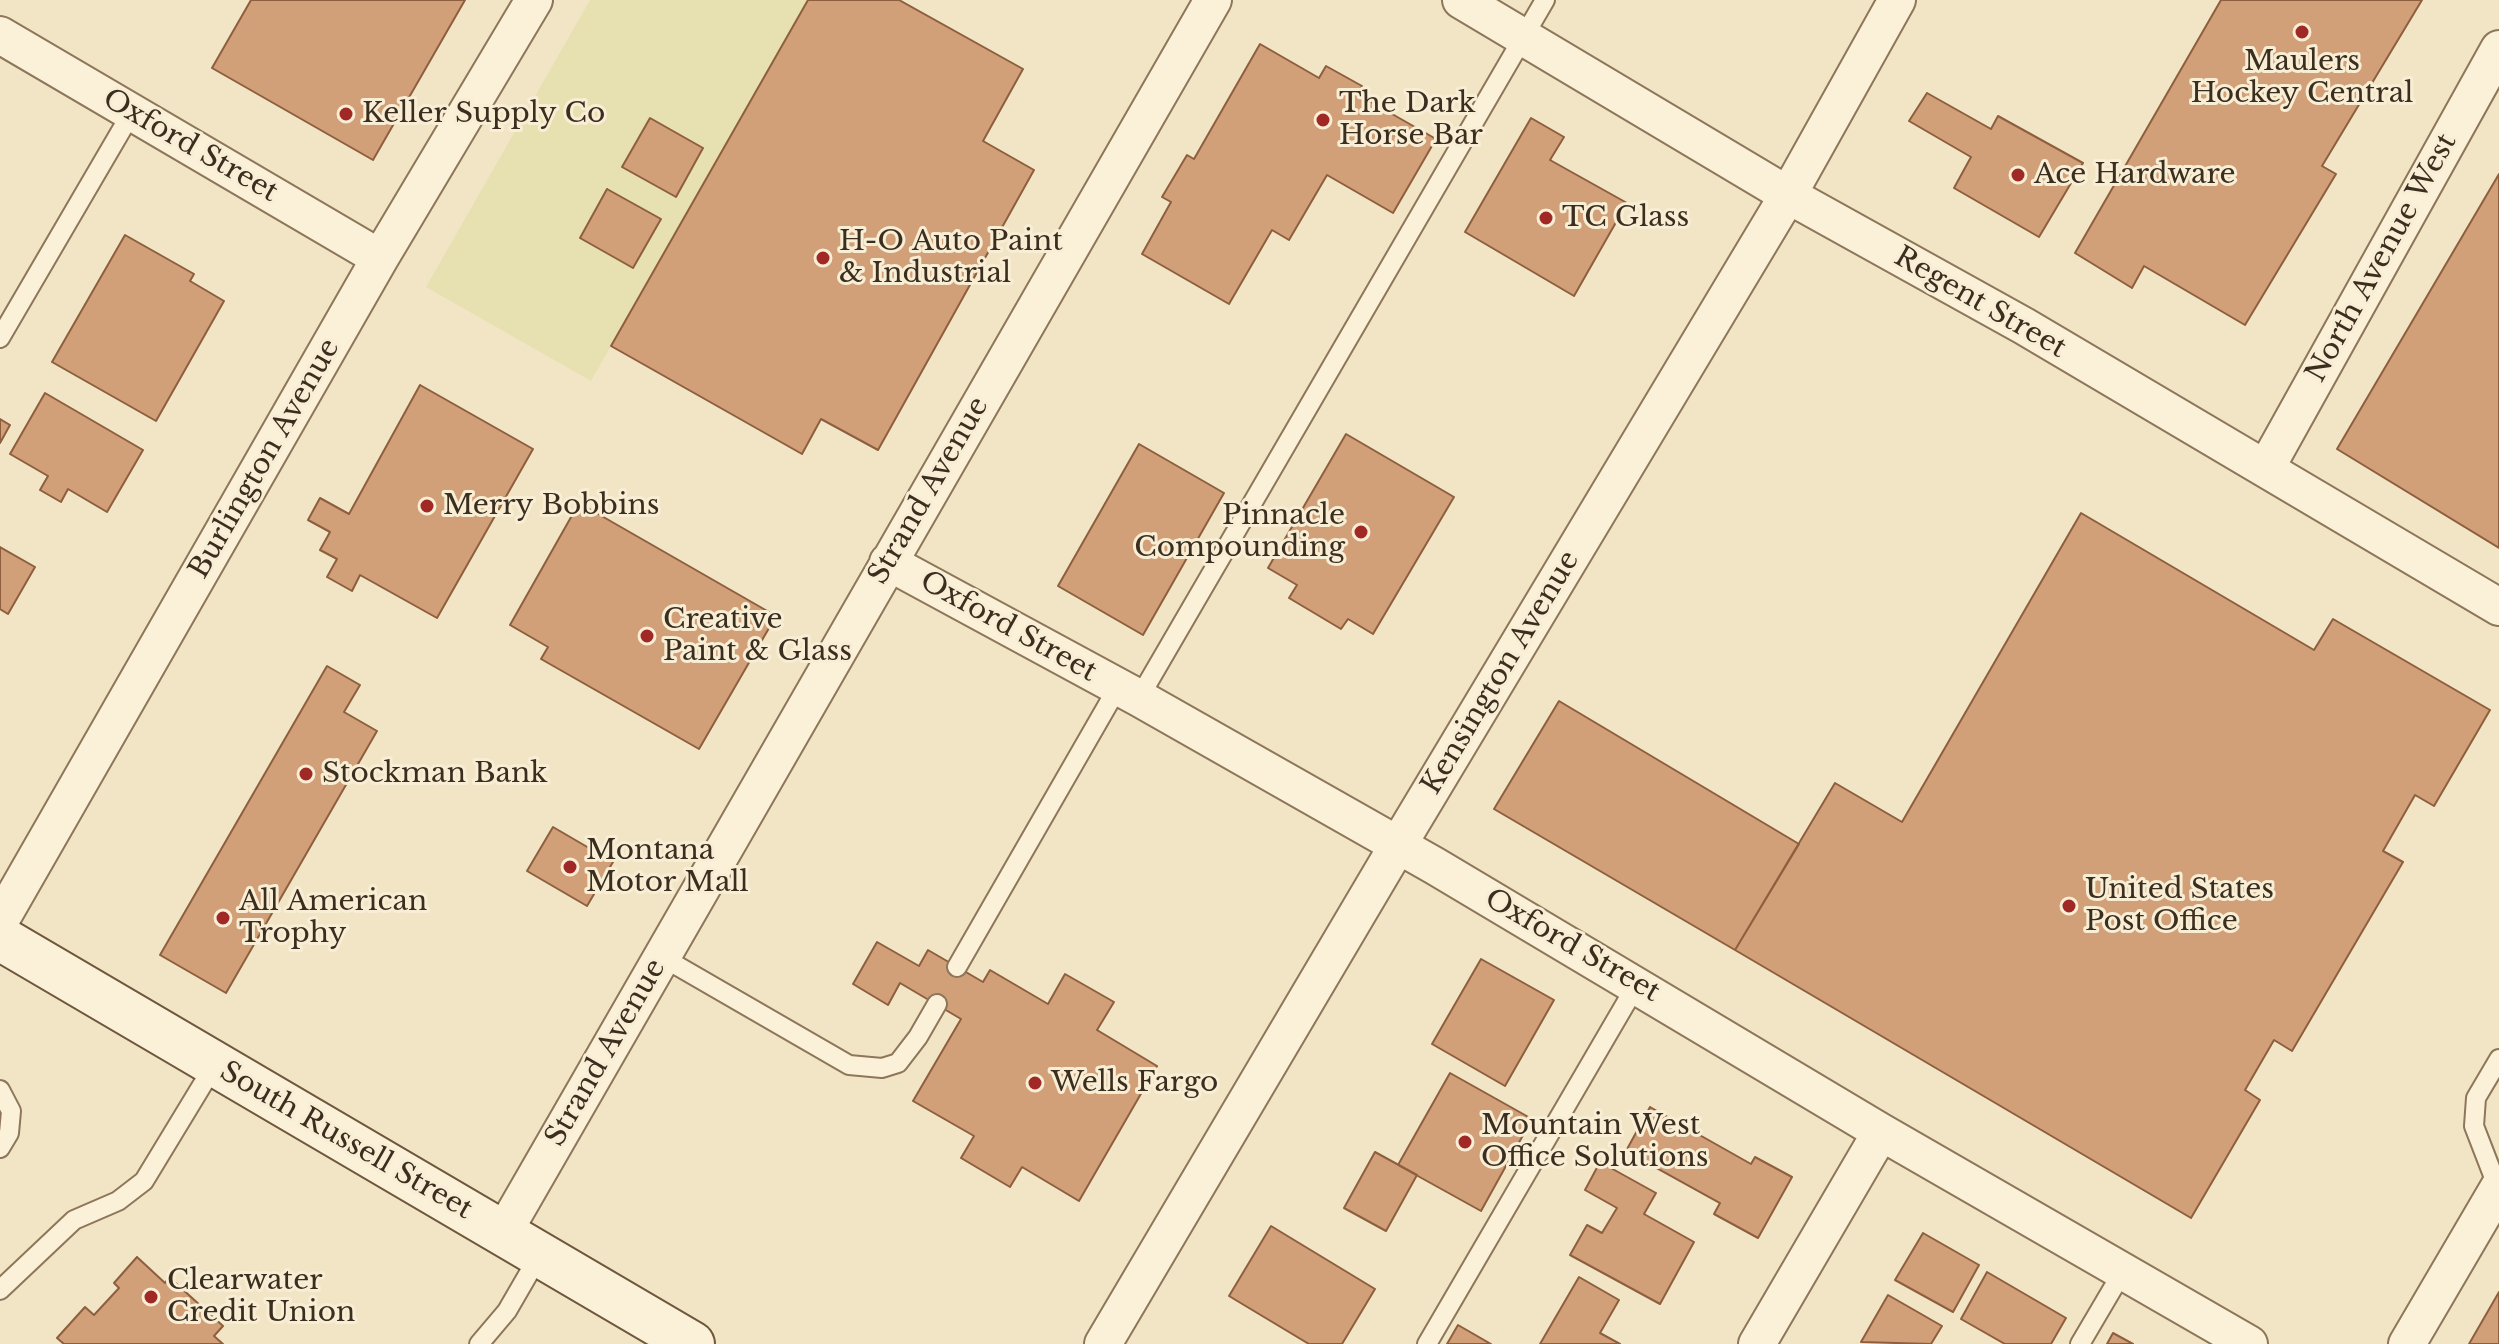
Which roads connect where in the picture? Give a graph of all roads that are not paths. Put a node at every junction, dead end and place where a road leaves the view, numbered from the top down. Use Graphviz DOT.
graph roads {
  1 [pos="534,0"];
  2 [pos="1213,0"];
  3 [pos="1461,0"];
  4 [pos="1545,0"];
  5 [pos="1897,0"];
  6 [pos="0,35"];
  7 [pos="1524,37"];
  8 [pos="2499,49"];
  9 [pos="132,112"];
  10 [pos="1788,195"];
  11 [pos="380,258"];
  12 [pos="0,338"];
  13 [pos="2266,468"];
  14 [pos="888,562"];
  15 [pos="2499,607"];
  16 [pos="1129,693"];
  17 [pos="1398,845"];
  18 [pos="0,921"];
  19 [pos="0,938"];
  20 [pos="662,957"];
  21 [pos="957,967"];
  22 [pos="1637,984"];
  23 [pos="937,1004"];
  24 [pos="2499,1059"];
  25 [pos="215,1064"];
  26 [pos="0,1090"];
  27 [pos="1881,1132"];
  28 [pos="0,1148"];
  29 [pos="2499,1188"];
  30 [pos="521,1243"];
  31 [pos="2123,1271"];
  32 [pos="0,1290"];
  33 [pos="479,1344"];
  34 [pos="692,1344"];
  35 [pos="1103,1344"];
  36 [pos="1427,1344"];
  37 [pos="1757,1344"];
  38 [pos="2080,1344"];
  39 [pos="2249,1344"];
  40 [pos="2407,1344"];
  1 -- 11 [label="street, Burlington Avenue"];
  2 -- 14 [label="street, Strand Avenue"];
  3 -- 7 [label="street, Regent Street"];
  4 -- 7 [label="lane"];
  5 -- 10 [label="street, Kensington Avenue"];
  6 -- 9 [label="street, Oxford Street"];
  7 -- 10 [label="street, Regent Street"];
  7 -- 16 [label="lane"];
  8 -- 13 [label="street, North Avenue West"];
  9 -- 11 [label="street, Oxford Street"];
  9 -- 12 [label="lane"];
  10 -- 13 [label="street, Regent Street"];
  10 -- 17 [label="street, Kensington Avenue"];
  11 -- 18 [label="street, Burlington Avenue"];
  13 -- 15 [label="street, Regent Street"];
  14 -- 16 [label="street, Oxford Street"];
  14 -- 20 [label="street, Strand Avenue"];
  16 -- 17 [label="street, Oxford Street"];
  16 -- 21 [label="lane"];
  17 -- 22 [label="street, Oxford Street"];
  17 -- 35 [label="street, Kensington Avenue"];
  19 -- 25 [label="main road, South Russell Street"];
  20 -- 23 [label="lane"];
  20 -- 30 [label="street, Strand Avenue"];
  22 -- 27 [label="street, Oxford Street"];
  22 -- 36 [label="lane"];
  24 -- 29 [label="lane"];
  25 -- 30 [label="main road, South Russell Street"];
  25 -- 32 [label="lane"];
  26 -- 28 [label="lane"];
  27 -- 31 [label="street, Oxford Street"];
  27 -- 37 [label="street"];
  29 -- 40 [label="street"];
  30 -- 33 [label="lane"];
  30 -- 34 [label="main road, South Russell Street"];
  31 -- 38 [label="lane"];
  31 -- 39 [label="street, Oxford Street"];
}
